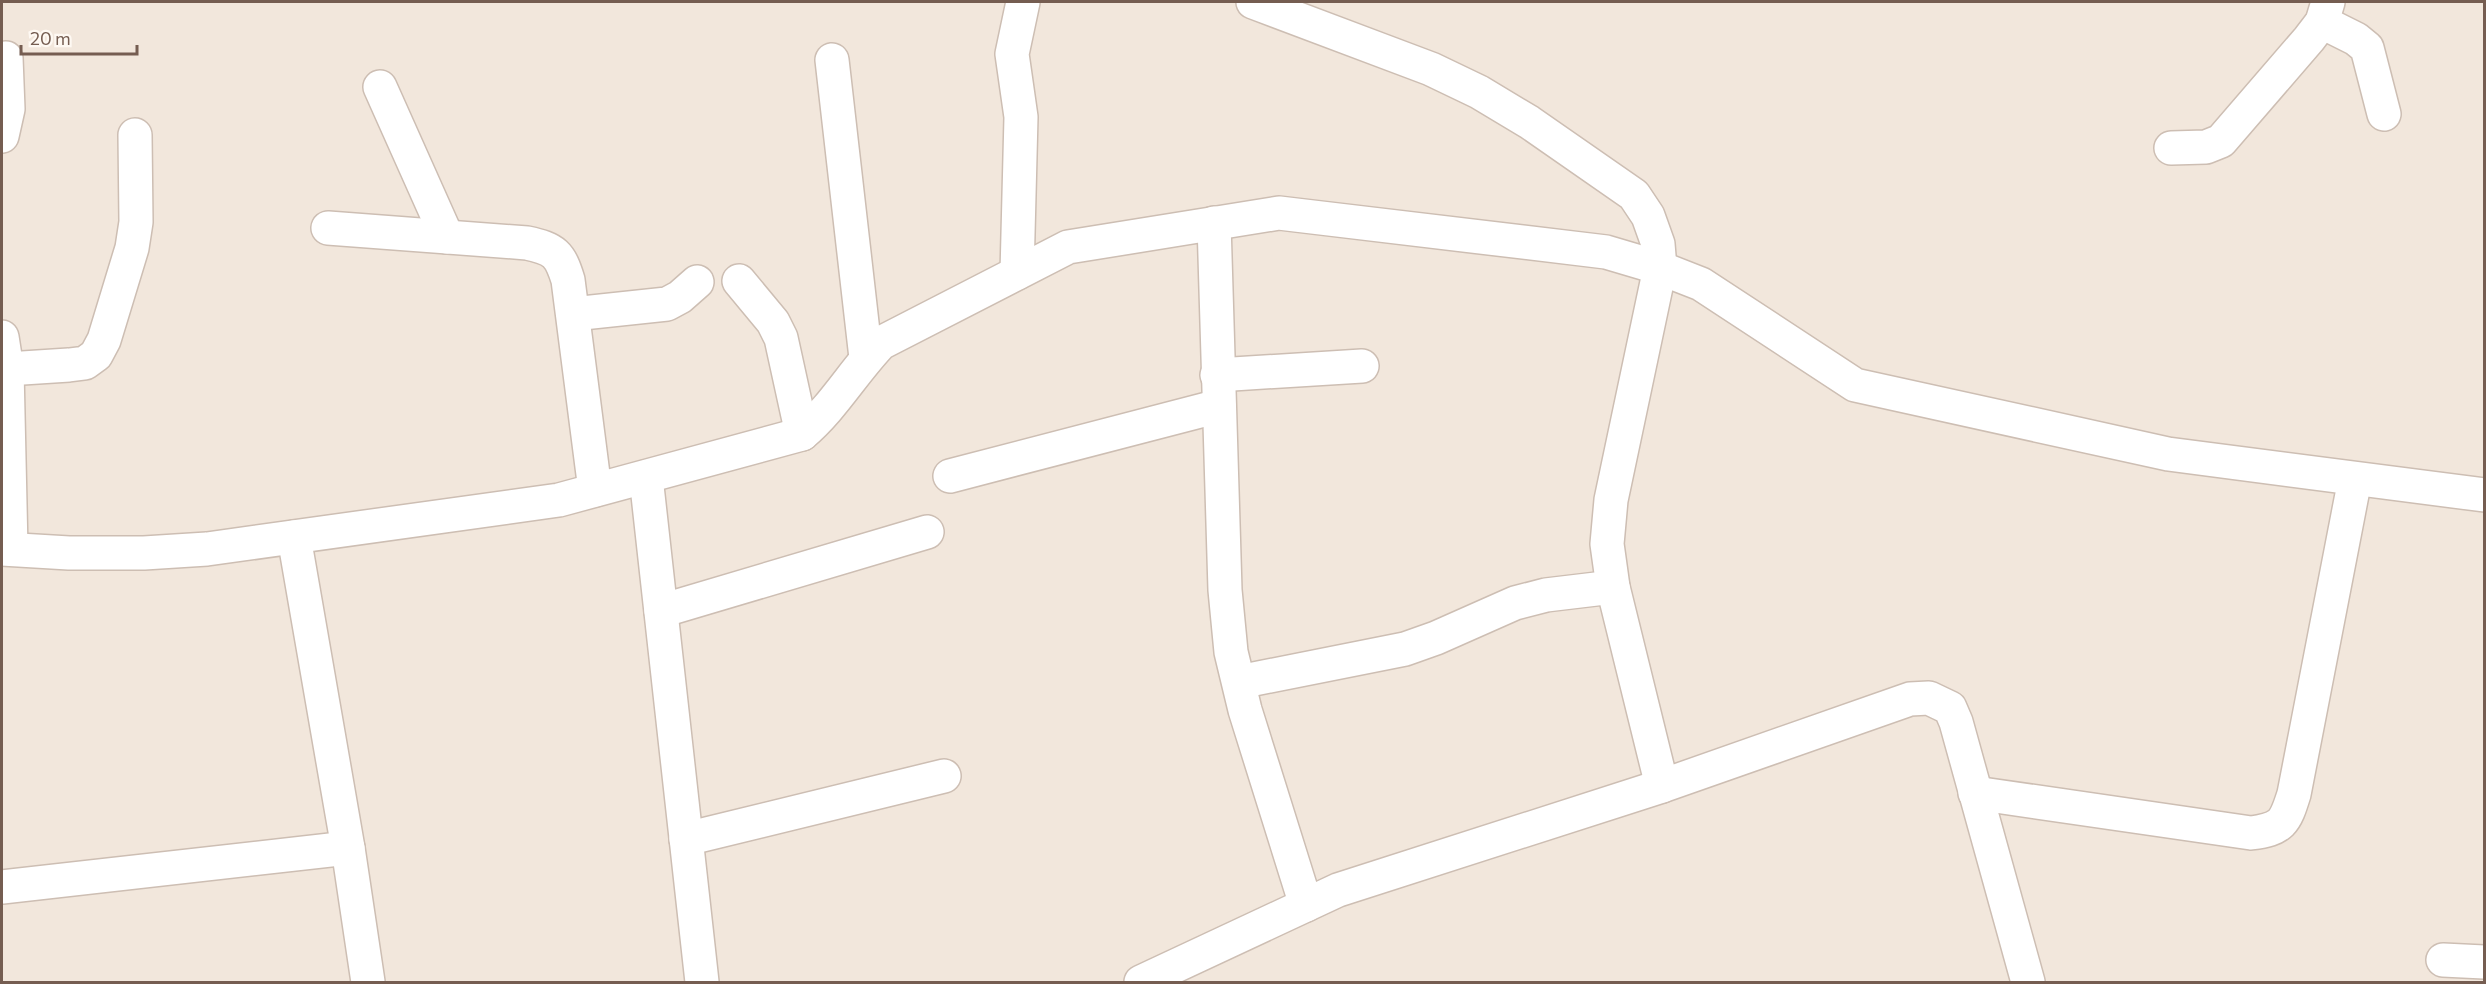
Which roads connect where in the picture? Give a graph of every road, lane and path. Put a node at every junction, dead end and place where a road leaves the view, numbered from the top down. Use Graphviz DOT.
graph roads {
  1 [pos="1023,2"];
  2 [pos="1253,2"];
  3 [pos="2325,12"];
  4 [pos="6,58"];
  5 [pos="832,60"];
  6 [pos="380,87"];
  7 [pos="2384,114"];
  8 [pos="135,135"];
  9 [pos="2,136"];
  10 [pos="2171,148"];
  11 [pos="1214,224"];
  12 [pos="328,228"];
  13 [pos="447,237"];
  14 [pos="1660,268"];
  15 [pos="1017,273"];
  16 [pos="739,281"];
  17 [pos="697,282"];
  18 [pos="573,314"];
  19 [pos="2,337"];
  20 [pos="866,358"];
  21 [pos="1362,366"];
  22 [pos="7,369"];
  23 [pos="1218,390"];
  24 [pos="802,434"];
  25 [pos="950,476"];
  26 [pos="646,477"];
  27 [pos="2355,479"];
  28 [pos="595,490"];
  29 [pos="2484,495"];
  30 [pos="927,532"];
  31 [pos="294,537"];
  32 [pos="6,549"];
  33 [pos="1613,586"];
  34 [pos="661,611"];
  35 [pos="1239,682"];
  36 [pos="944,776"];
  37 [pos="1662,786"];
  38 [pos="1975,793"];
  39 [pos="686,839"];
  40 [pos="348,848"];
  41 [pos="2,887"];
  42 [pos="1306,904"];
  43 [pos="2443,960"];
  44 [pos="2484,962"];
  45 [pos="368,982"];
  46 [pos="702,982"];
  47 [pos="1141,982"];
  48 [pos="2028,982"];
  1 -- 15 [label="street"];
  2 -- 14 [label="street"];
  3 -- 7 [label="street"];
  3 -- 10 [label="street"];
  4 -- 9 [label="street"];
  5 -- 20 [label="street"];
  6 -- 13 [label="street"];
  8 -- 22 [label="street"];
  11 -- 14 [label="street"];
  11 -- 15 [label="street"];
  11 -- 23 [label="street"];
  12 -- 13 [label="street"];
  13 -- 18 [label="street"];
  14 -- 27 [label="street"];
  14 -- 33 [label="street"];
  15 -- 20 [label="street"];
  16 -- 24 [label="street"];
  17 -- 18 [label="street"];
  18 -- 28 [label="street"];
  19 -- 22 [label="street"];
  20 -- 24 [label="street"];
  21 -- 23 [label="street"];
  22 -- 32 [label="street"];
  23 -- 25 [label="street"];
  23 -- 35 [label="street"];
  24 -- 26 [label="street"];
  26 -- 28 [label="street"];
  26 -- 34 [label="street"];
  27 -- 29 [label="street"];
  27 -- 38 [label="street"];
  28 -- 31 [label="street"];
  30 -- 34 [label="street"];
  31 -- 32 [label="street"];
  31 -- 40 [label="street"];
  33 -- 35 [label="street"];
  33 -- 37 [label="street"];
  34 -- 39 [label="street"];
  35 -- 42 [label="street"];
  36 -- 39 [label="street"];
  37 -- 38 [label="street"];
  37 -- 42 [label="street"];
  38 -- 48 [label="street"];
  39 -- 46 [label="street"];
  40 -- 41 [label="street"];
  40 -- 45 [label="street"];
  42 -- 47 [label="street"];
  43 -- 44 [label="street"];
}
